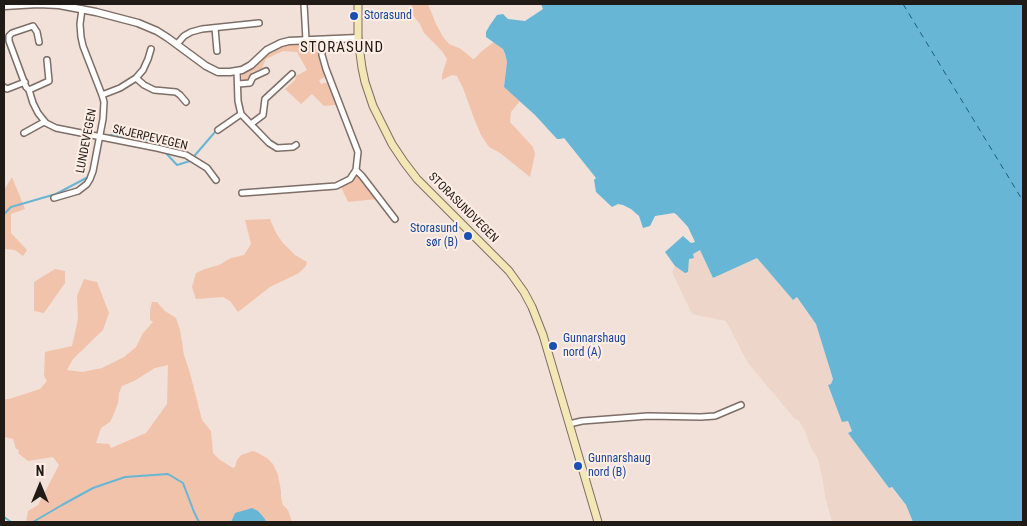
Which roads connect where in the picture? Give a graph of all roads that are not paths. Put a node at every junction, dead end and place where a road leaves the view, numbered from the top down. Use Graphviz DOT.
graph roads {
  1 [pos="38,4"];
  2 [pos="304,4"];
  3 [pos="358,4"];
  4 [pos="4,6"];
  5 [pos="82,9"];
  6 [pos="259,23"];
  7 [pos="215,28"];
  8 [pos="358,38"];
  9 [pos="306,40"];
  10 [pos="321,40"];
  11 [pos="39,42"];
  12 [pos="177,44"];
  13 [pos="151,49"];
  14 [pos="217,51"];
  15 [pos="47,60"];
  16 [pos="238,71"];
  17 [pos="266,71"];
  18 [pos="292,74"];
  19 [pos="136,78"];
  20 [pos="25,82"];
  21 [pos="238,84"];
  22 [pos="4,87"];
  23 [pos="29,90"];
  24 [pos="102,95"];
  25 [pos="186,102"];
  26 [pos="241,114"];
  27 [pos="44,122"];
  28 [pos="251,124"];
  29 [pos="218,130"];
  30 [pos="24,133"];
  31 [pos="100,137"];
  32 [pos="296,145"];
  33 [pos="356,170"];
  34 [pos="216,180"];
  35 [pos="242,193"];
  36 [pos="54,198"];
  37 [pos="395,219"];
  38 [pos="741,406"];
  39 [pos="569,424"];
  40 [pos="598,522"];
  1 -- 4 [label="street"];
  1 -- 5 [label="street"];
  2 -- 9 [label="street"];
  3 -- 8 [label="main road, STORASUNDVEGEN"];
  5 -- 12 [label="street"];
  5 -- 24 [label="street, LUNDEVEGEN"];
  6 -- 7 [label="street"];
  7 -- 12 [label="street"];
  7 -- 14 [label="street"];
  8 -- 10 [label="street"];
  8 -- 39 [label="main road, STORASUNDVEGEN"];
  9 -- 10 [label="street"];
  9 -- 16 [label="street"];
  10 -- 33 [label="street"];
  11 -- 20 [label="street"];
  12 -- 16 [label="street"];
  13 -- 19 [label="street, LUNDEVEGEN"];
  15 -- 23 [label="street"];
  16 -- 21 [label="street"];
  17 -- 21 [label="street"];
  18 -- 28 [label="street"];
  19 -- 24 [label="street, LUNDEVEGEN"];
  19 -- 25 [label="street"];
  20 -- 22 [label="street"];
  20 -- 23 [label="street"];
  21 -- 26 [label="street"];
  23 -- 27 [label="street"];
  24 -- 31 [label="street, LUNDEVEGEN"];
  26 -- 28 [label="street"];
  26 -- 29 [label="street"];
  27 -- 30 [label="street"];
  27 -- 31 [label="street, SKJERPEVEGEN"];
  28 -- 32 [label="street"];
  31 -- 34 [label="street, SKJERPEVEGEN"];
  31 -- 36 [label="street, LUNDEVEGEN"];
  33 -- 35 [label="street"];
  33 -- 37 [label="street"];
  38 -- 39 [label="street"];
  39 -- 40 [label="main road, STORASUNDVEGEN"];
}
